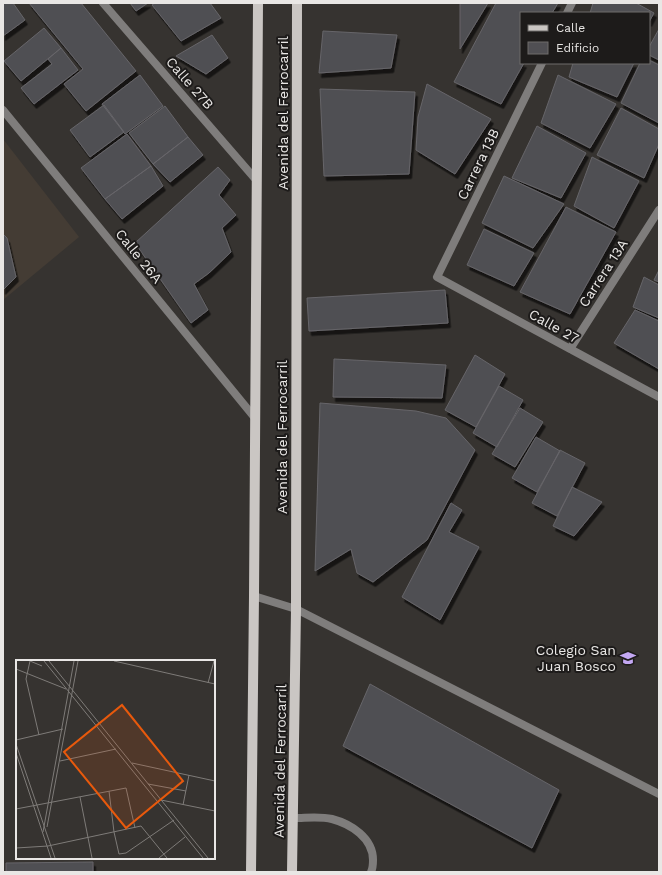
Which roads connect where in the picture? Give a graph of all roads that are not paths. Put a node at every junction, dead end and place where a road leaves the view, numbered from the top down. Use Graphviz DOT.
graph roads {
  1 [pos="103,3"];
  2 [pos="258,3"];
  3 [pos="297,3"];
  4 [pos="572,3"];
  5 [pos="568,12"];
  6 [pos="542,64"];
  7 [pos="3,110"];
  8 [pos="257,180"];
  9 [pos="659,210"];
  10 [pos="437,277"];
  11 [pos="570,349"];
  12 [pos="659,398"];
  13 [pos="255,418"];
  14 [pos="254,596"];
  15 [pos="296,609"];
  16 [pos="659,794"];
  17 [pos="294,818"];
  18 [pos="251,872"];
  19 [pos="292,872"];
  20 [pos="372,872"];
  1 -- 8 [label="street, Calle 27B"];
  2 -- 8 [label="main road, Avenida del Ferrocarril"];
  3 -- 15 [label="main road, Avenida del Ferrocarril"];
  4 -- 5 [label="street"];
  6 -- 10 [label="street, Carrera 13B"];
  7 -- 13 [label="street, Calle 26A"];
  8 -- 13 [label="main road, Avenida del Ferrocarril"];
  9 -- 11 [label="street, Carrera 13A"];
  10 -- 11 [label="street, Calle 27"];
  11 -- 12 [label="street, Calle 27"];
  13 -- 14 [label="main road, Avenida del Ferrocarril"];
  14 -- 15 [label="street"];
  14 -- 18 [label="main road, Avenida del Ferrocarril"];
  15 -- 16 [label="street"];
  15 -- 17 [label="main road, Avenida del Ferrocarril"];
  17 -- 19 [label="main road, Avenida del Ferrocarril"];
  17 -- 20 [label="street"];
}
